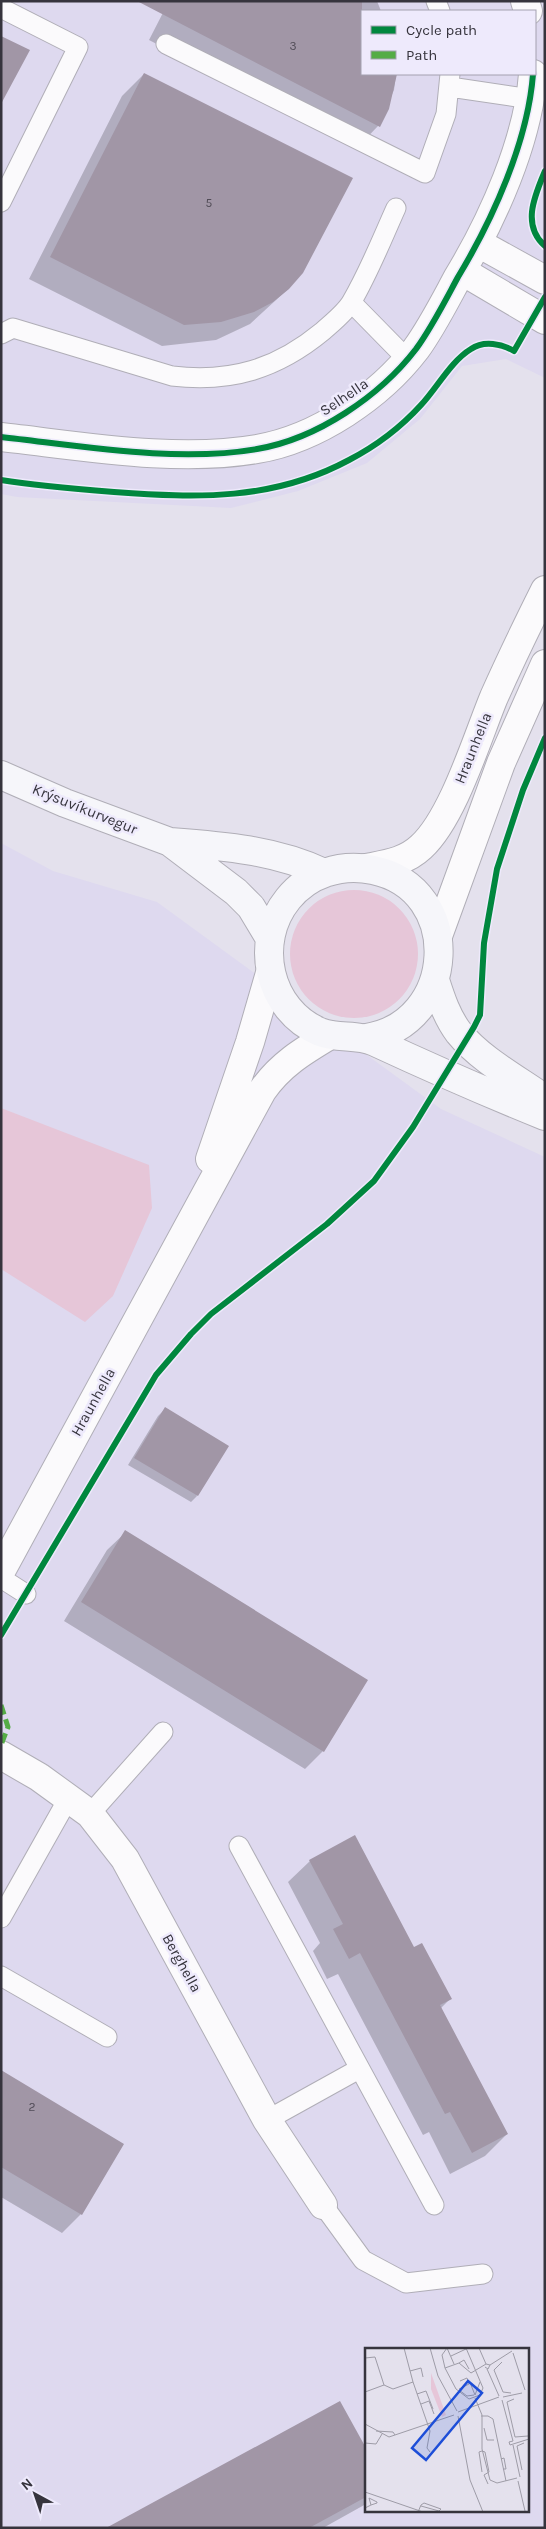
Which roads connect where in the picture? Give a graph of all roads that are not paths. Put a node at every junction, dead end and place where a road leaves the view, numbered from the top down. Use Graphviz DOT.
graph roads {
  1 [pos="1,8"];
  2 [pos="166,44"];
  3 [pos="450,80"];
  4 [pos="532,86"];
  5 [pos="1,202"];
  6 [pos="396,208"];
  7 [pos="478,243"];
  8 [pos="462,271"];
  9 [pos="545,280"];
  10 [pos="352,302"];
  11 [pos="545,320"];
  12 [pos="1,334"];
  13 [pos="407,359"];
  14 [pos="1,437"];
  15 [pos="545,590"];
  16 [pos="545,664"];
  17 [pos="1,775"];
  18 [pos="170,842"];
  19 [pos="366,868"];
  20 [pos="324,873"];
  21 [pos="438,936"];
  22 [pos="269,937"];
  23 [pos="270,973"];
  24 [pos="435,980"];
  25 [pos="330,1035"];
  26 [pos="366,1038"];
  27 [pos="545,1099"];
  28 [pos="545,1116"];
  29 [pos="185,1233"];
  30 [pos="1,1570"];
  31 [pos="1,1578"];
  32 [pos="26,1594"];
  33 [pos="163,1732"];
  34 [pos="1,1755"];
  35 [pos="68,1799"];
  36 [pos="90,1814"];
  37 [pos="239,1846"];
  38 [pos="1,1918"];
  39 [pos="1,1976"];
  40 [pos="106,2037"];
  41 [pos="359,2069"];
  42 [pos="267,2120"];
  43 [pos="323,2205"];
  44 [pos="434,2205"];
  45 [pos="483,2274"];
  1 -- 5 [label="lane"];
  2 -- 3 [label="lane"];
  3 -- 4 [label="lane"];
  4 -- 7 [label="street, Selhella"];
  6 -- 10 [label="lane"];
  7 -- 8 [label="street, Selhella"];
  7 -- 9 [label="street"];
  8 -- 11 [label="street"];
  8 -- 13 [label="street, Selhella"];
  10 -- 12 [label="lane"];
  10 -- 13 [label="lane"];
  13 -- 14 [label="street, Selhella"];
  15 -- 19 [label="street, Hraunhella"];
  16 -- 21 [label="street"];
  17 -- 18 [label="main road, Krýsuvíkurvegur"];
  18 -- 20 [label="main road, Krýsuvíkurvegur"];
  18 -- 22 [label="main road, Krýsuvíkurvegur"];
  19 -- 20 [label="main road"];
  19 -- 21 [label="main road"];
  20 -- 22 [label="main road"];
  21 -- 24 [label="main road"];
  22 -- 23 [label="main road"];
  23 -- 25 [label="main road"];
  23 -- 29 [label="street, Hraunhella"];
  24 -- 26 [label="main road"];
  24 -- 27 [label="main road"];
  25 -- 26 [label="main road"];
  25 -- 29 [label="street, Hraunhella"];
  26 -- 28 [label="main road"];
  29 -- 30 [label="street, Hraunhella"];
  31 -- 32 [label="lane"];
  33 -- 36 [label="lane"];
  34 -- 35 [label="street, Berghella"];
  35 -- 36 [label="street, Berghella"];
  35 -- 38 [label="lane"];
  36 -- 42 [label="street, Berghella"];
  37 -- 41 [label="lane"];
  39 -- 40 [label="lane"];
  41 -- 42 [label="lane"];
  41 -- 44 [label="lane"];
  42 -- 43 [label="street, Berghella"];
  43 -- 45 [label="lane"];
}
